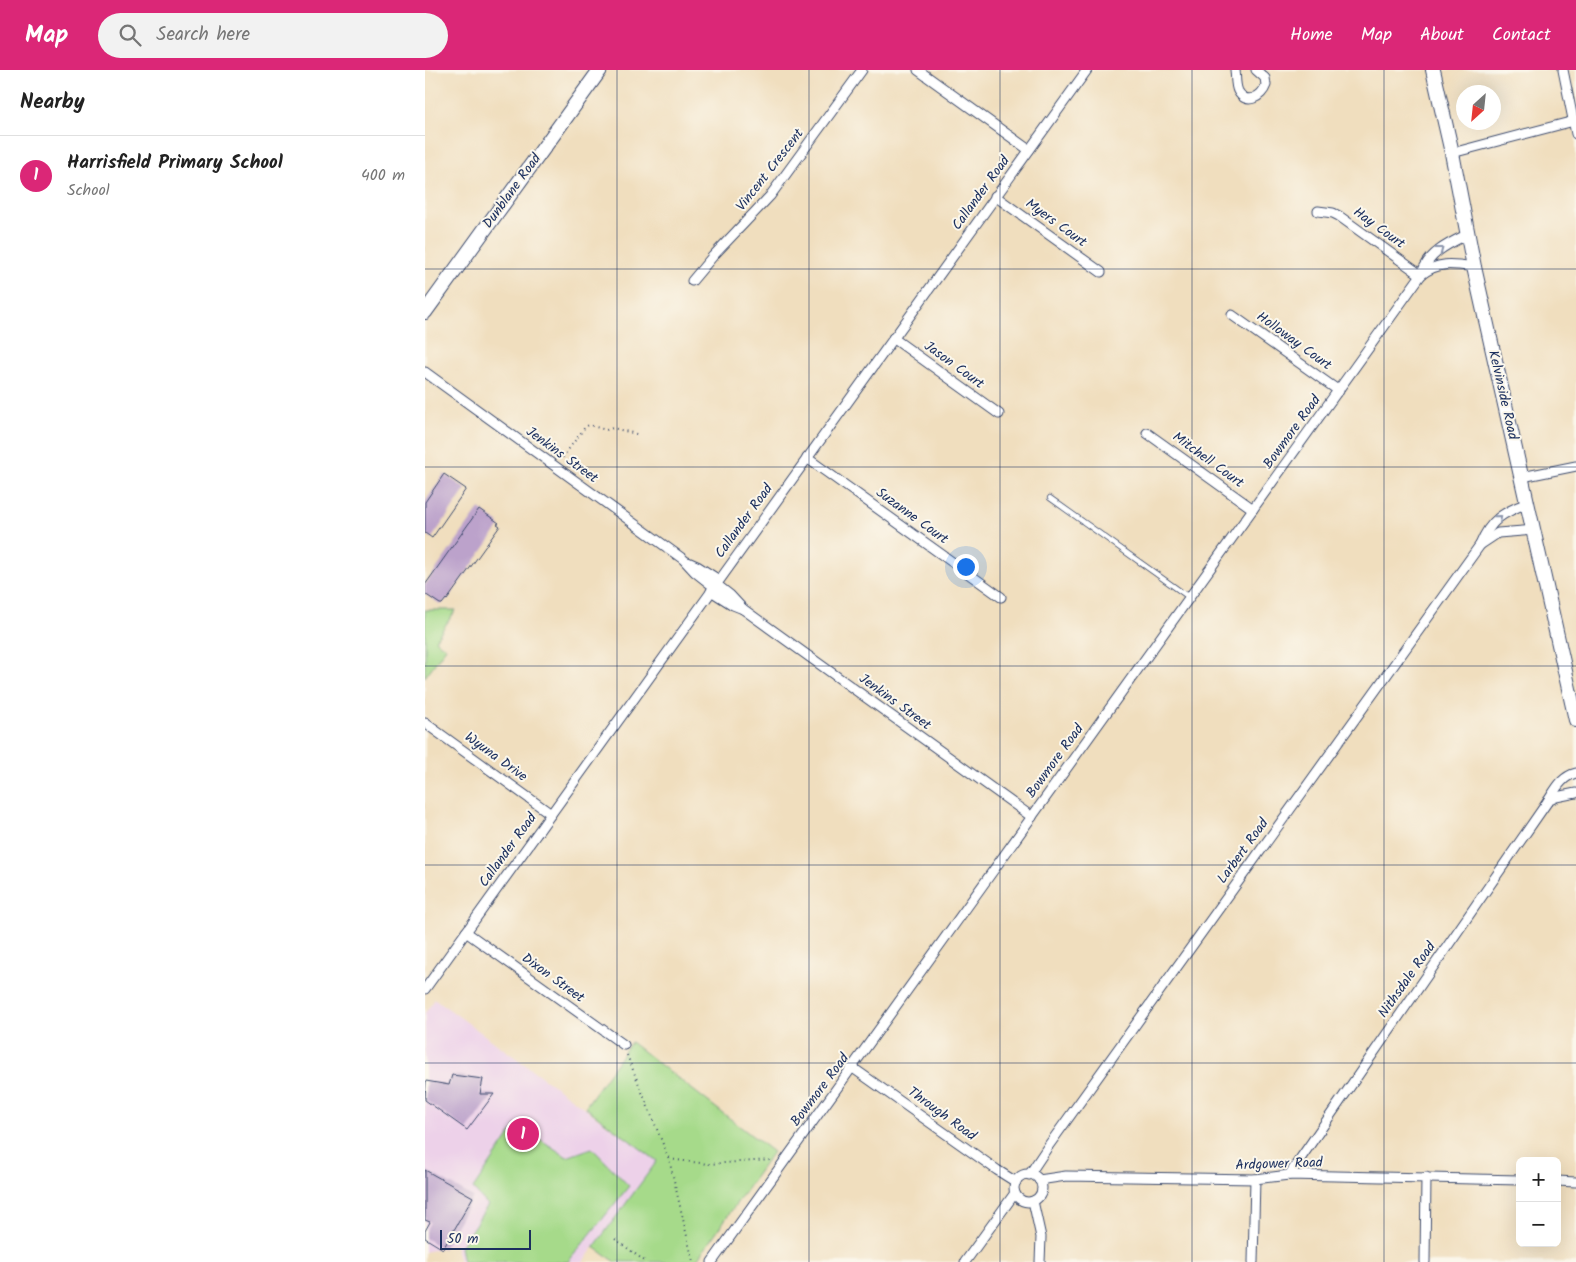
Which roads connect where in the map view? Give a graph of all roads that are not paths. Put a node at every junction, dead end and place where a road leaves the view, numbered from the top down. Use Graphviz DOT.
graph roads {
  1 [pos="599,70"];
  2 [pos="862,70"];
  3 [pos="918,70"];
  4 [pos="1087,70"];
  5 [pos="1235,70"];
  6 [pos="1256,70"];
  7 [pos="1433,70"];
  8 [pos="1563,70"];
  9 [pos="1574,121"];
  10 [pos="1576,134"];
  11 [pos="1029,150"];
  12 [pos="1452,153"];
  13 [pos="995,196"];
  14 [pos="1318,211"];
  15 [pos="1468,234"];
  16 [pos="1474,268"];
  17 [pos="1101,272"];
  18 [pos="1421,275"];
  19 [pos="692,282"];
  20 [pos="425,312"];
  21 [pos="1233,314"];
  22 [pos="893,338"];
  23 [pos="425,372"];
  24 [pos="1339,391"];
  25 [pos="999,414"];
  26 [pos="1147,433"];
  27 [pos="807,458"];
  28 [pos="1576,466"];
  29 [pos="1522,477"];
  30 [pos="1050,498"];
  31 [pos="1528,503"];
  32 [pos="1253,509"];
  33 [pos="1534,530"];
  34 [pos="1480,545"];
  35 [pos="715,586"];
  36 [pos="1001,597"];
  37 [pos="1190,598"];
  38 [pos="1576,719"];
  39 [pos="425,723"];
  40 [pos="1576,773"];
  41 [pos="1576,793"];
  42 [pos="1548,801"];
  43 [pos="551,814"];
  44 [pos="1032,817"];
  45 [pos="466,932"];
  46 [pos="425,989"];
  47 [pos="624,1046"];
  48 [pos="853,1068"];
  49 [pos="1029,1175"];
  50 [pos="1289,1175"];
  51 [pos="1426,1177"];
  52 [pos="1255,1179"];
  53 [pos="1039,1180"];
  54 [pos="1516,1180"];
  55 [pos="1561,1181"];
  56 [pos="1016,1182"];
  57 [pos="1576,1182"];
  58 [pos="1015,1193"];
  59 [pos="1033,1201"];
  60 [pos="712,1262"];
  61 [pos="965,1262"];
  62 [pos="1041,1262"];
  63 [pos="1253,1262"];
  64 [pos="1425,1262"];
  1 -- 20 [label="street, Dunblane Road"];
  2 -- 19 [label="street, Vincent Crescent"];
  3 -- 11 [label="street"];
  4 -- 11 [label="street, Callander Road"];
  5 -- 6 [label="street"];
  7 -- 12 [label="street, Kelvinside Road"];
  8 -- 9 [label="street"];
  9 -- 10 [label="street"];
  9 -- 12 [label="street"];
  11 -- 13 [label="street, Callander Road"];
  12 -- 15 [label="street, Kelvinside Road"];
  13 -- 17 [label="street, Myers Court"];
  13 -- 22 [label="street, Callander Road"];
  14 -- 18 [label="street, Hay Court"];
  15 -- 16 [label="street, Kelvinside Road"];
  18 -- 15 [label="street, Bowmore Road, one-way"];
  16 -- 18 [label="street, Bowmore Road"];
  16 -- 29 [label="street, Kelvinside Road"];
  18 -- 24 [label="street, Bowmore Road"];
  21 -- 24 [label="street, Holloway Court"];
  22 -- 25 [label="street, Jason Court"];
  22 -- 27 [label="street, Callander Road"];
  23 -- 35 [label="street, Jenkins Street"];
  24 -- 32 [label="street, Bowmore Road"];
  26 -- 32 [label="street, Mitchell Court"];
  27 -- 35 [label="street, Callander Road"];
  27 -- 36 [label="street, Suzanne Court"];
  28 -- 29 [label="street"];
  29 -- 31 [label="street, Kelvinside Road"];
  30 -- 37 [label="lane"];
  31 -- 33 [label="street, Kelvinside Road"];
  34 -- 31 [label="street, Larbert Road, one-way"];
  32 -- 37 [label="street, Bowmore Road"];
  33 -- 34 [label="street, Larbert Road"];
  33 -- 38 [label="street, Kelvinside Road"];
  34 -- 49 [label="street, Larbert Road"];
  35 -- 43 [label="street, Callander Road"];
  35 -- 44 [label="street, Jenkins Street"];
  37 -- 44 [label="street, Bowmore Road"];
  39 -- 43 [label="street, Wyuna Drive"];
  40 -- 42 [label="street, Nithsdale Road"];
  41 -- 42 [label="street"];
  42 -- 50 [label="street, Nithsdale Road"];
  43 -- 45 [label="street, Callander Road"];
  44 -- 48 [label="street, Bowmore Road"];
  45 -- 46 [label="street, Callander Road"];
  45 -- 47 [label="street, Dixon Street"];
  48 -- 56 [label="street, Through Road"];
  48 -- 60 [label="street, Bowmore Road"];
  49 -- 53 [label="street"];
  49 -- 56 [label="street"];
  50 -- 51 [label="street, Ardgower Road"];
  50 -- 52 [label="street, Ardgower Road"];
  51 -- 54 [label="street, Ardgower Road"];
  51 -- 64 [label="street"];
  52 -- 53 [label="street, Ardgower Road"];
  52 -- 63 [label="street"];
  53 -- 59 [label="street"];
  55 -- 57 [label="street"];
  56 -- 58 [label="street"];
  58 -- 59 [label="street"];
  58 -- 61 [label="street"];
  59 -- 62 [label="street"];
}
